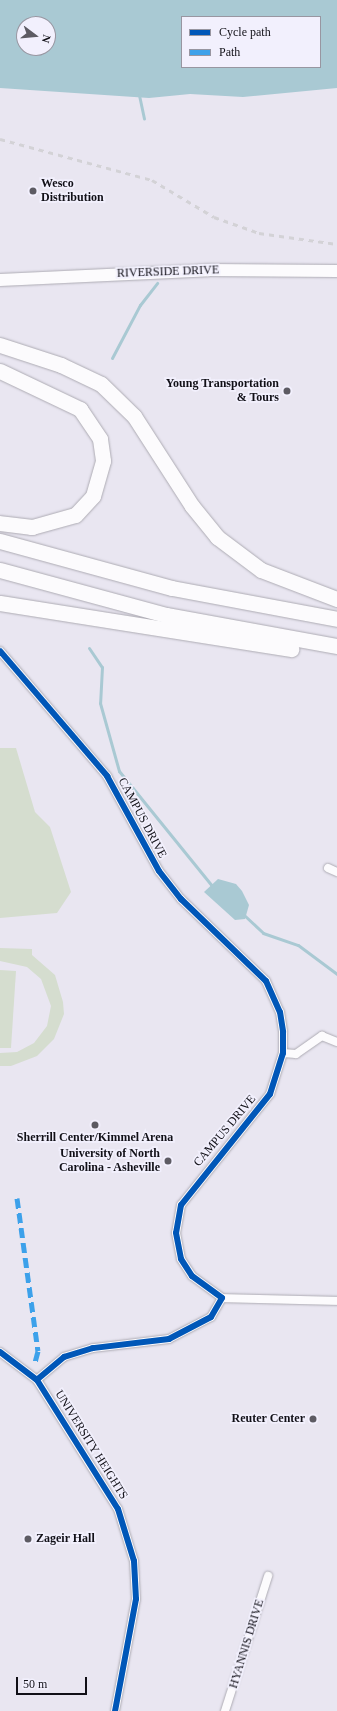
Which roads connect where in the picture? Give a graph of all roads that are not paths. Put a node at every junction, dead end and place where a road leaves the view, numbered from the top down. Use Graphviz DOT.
graph roads {
  1 [pos="337,271"];
  2 [pos="0,280"];
  3 [pos="0,346"];
  4 [pos="0,370"];
  5 [pos="0,524"];
  6 [pos="0,541"];
  7 [pos="0,570"];
  8 [pos="337,598"];
  9 [pos="0,603"];
  10 [pos="337,619"];
  11 [pos="337,646"];
  12 [pos="0,651"];
  13 [pos="337,655"];
  14 [pos="328,868"];
  15 [pos="337,872"];
  16 [pos="337,1042"];
  17 [pos="283,1053"];
  18 [pos="222,1298"];
  19 [pos="337,1301"];
  20 [pos="0,1352"];
  21 [pos="37,1380"];
  22 [pos="268,1576"];
  23 [pos="115,1711"];
  24 [pos="225,1711"];
  1 -- 2 [label="main road, RIVERSIDE DRIVE"];
  3 -- 8 [label="highway"];
  4 -- 5 [label="highway"];
  6 -- 10 [label="highway"];
  7 -- 11 [label="highway"];
  9 -- 13 [label="highway"];
  12 -- 17 [label="street, CAMPUS DRIVE"];
  14 -- 15 [label="street"];
  16 -- 17 [label="street"];
  17 -- 18 [label="street, CAMPUS DRIVE"];
  18 -- 19 [label="street"];
  18 -- 21 [label="street"];
  20 -- 21 [label="street, UNIVERSITY HEIGHTS"];
  21 -- 23 [label="street, UNIVERSITY HEIGHTS"];
  22 -- 24 [label="street, HYANNIS DRIVE"];
}
